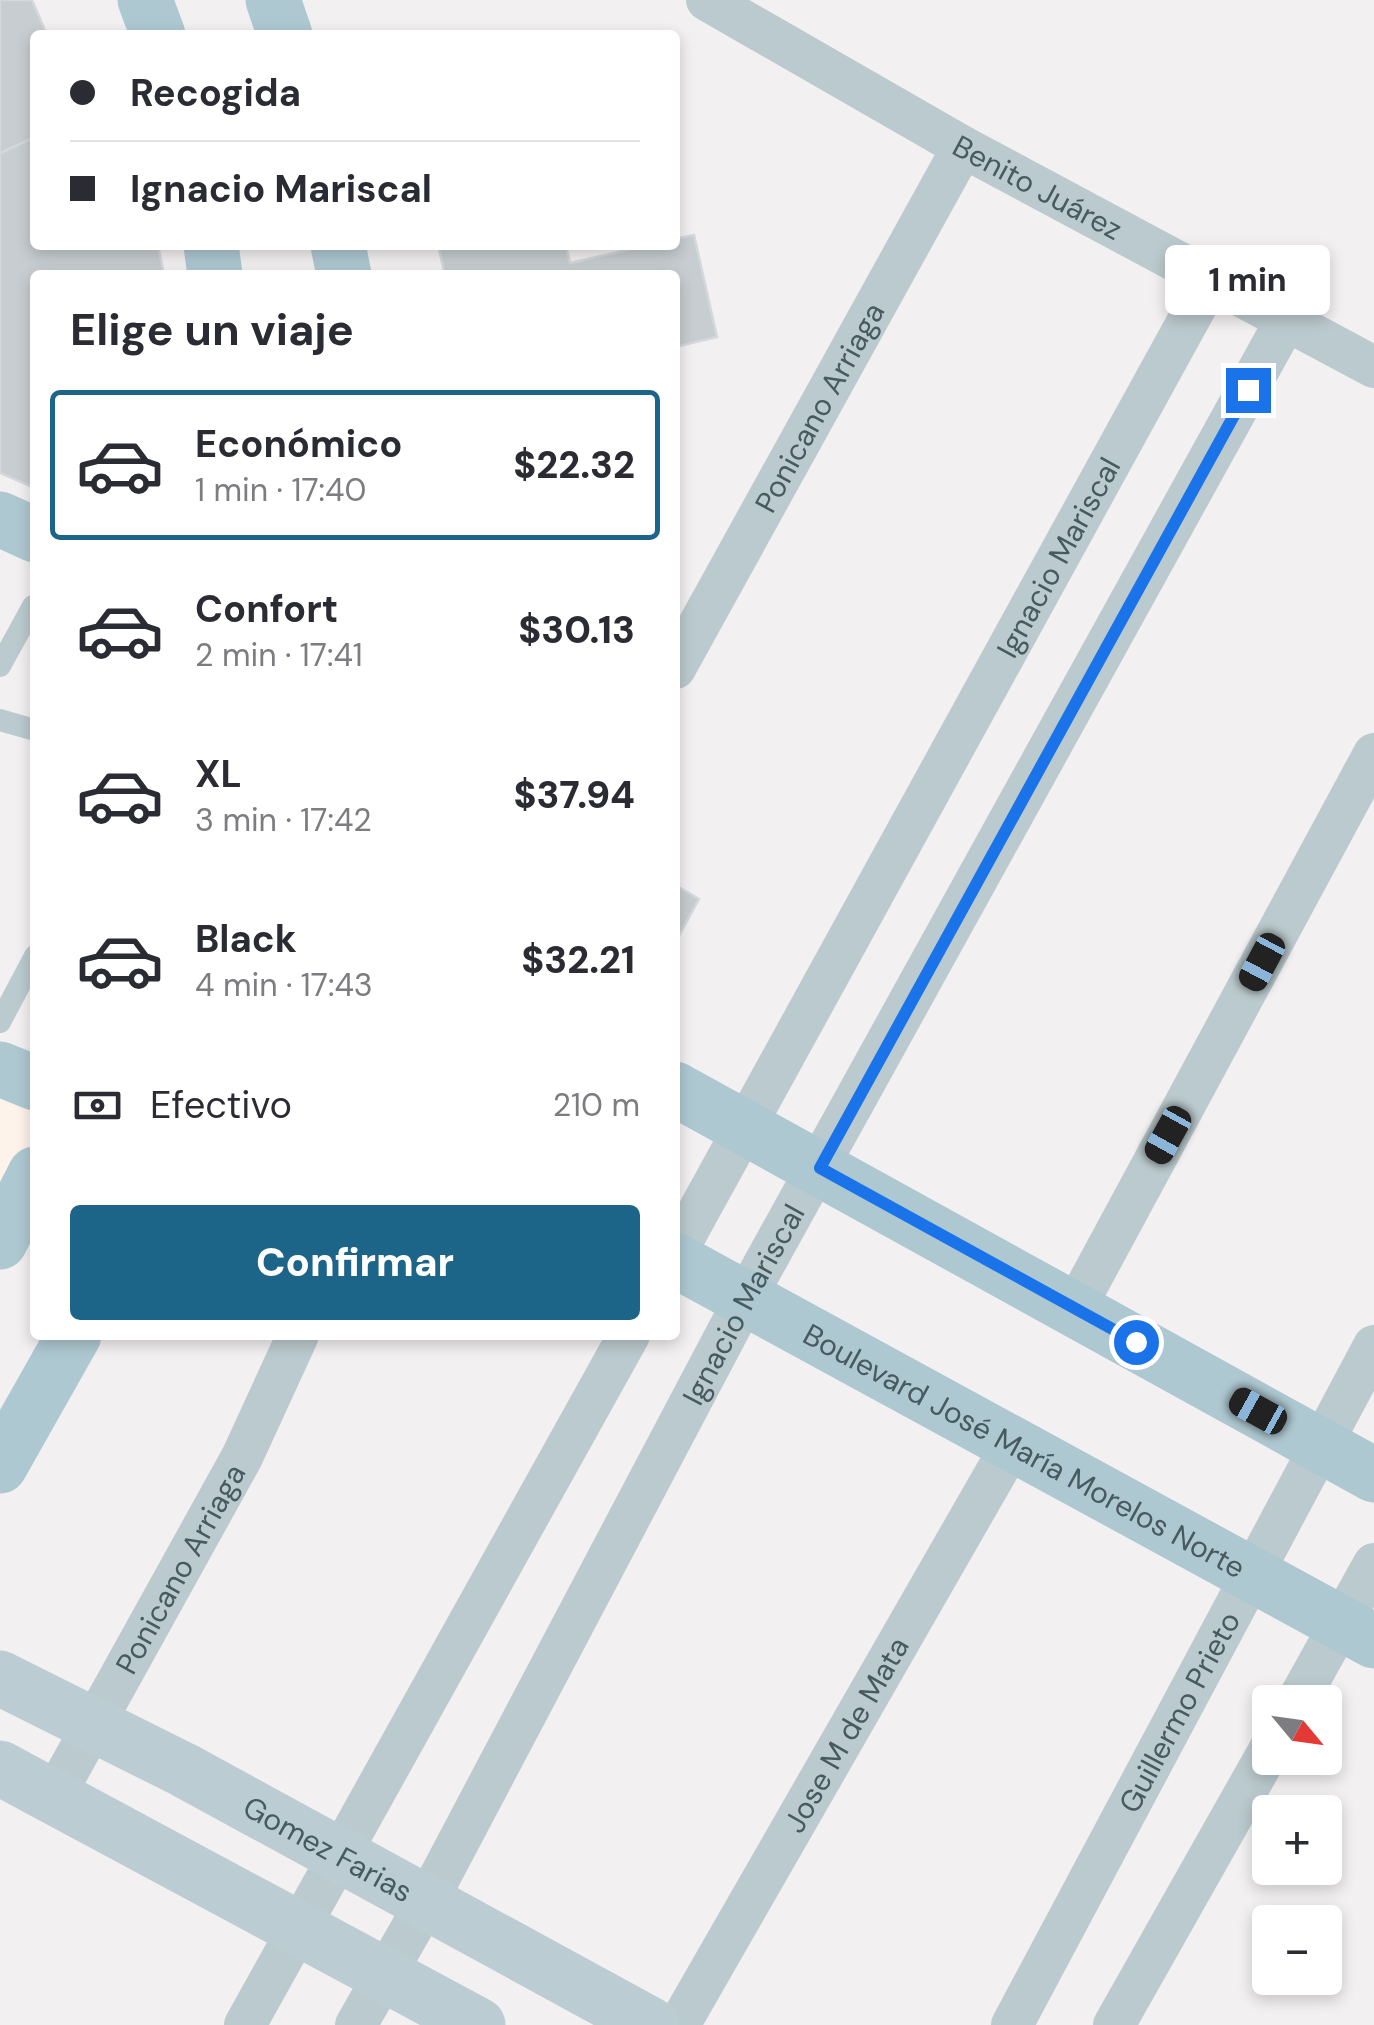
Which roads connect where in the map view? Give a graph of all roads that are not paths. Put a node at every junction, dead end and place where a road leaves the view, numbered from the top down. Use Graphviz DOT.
graph roads {
  1 [pos="145,0"];
  2 [pos="273,0"];
  3 [pos="708,0"];
  4 [pos="156,30"];
  5 [pos="283,30"];
  6 [pos="963,147"];
  7 [pos="1210,281"];
  8 [pos="1286,322"];
  9 [pos="1374,367"];
  10 [pos="0,519"];
  11 [pos="30,533"];
  12 [pos="30,613"];
  13 [pos="680,659"];
  14 [pos="0,666"];
  15 [pos="0,720"];
  16 [pos="30,729"];
  17 [pos="1374,754"];
  18 [pos="30,965"];
  19 [pos="0,1022"];
  20 [pos="0,1070"];
  21 [pos="30,1081"];
  22 [pos="680,1092"];
  23 [pos="746,1129"];
  24 [pos="820,1168"];
  25 [pos="680,1248"];
  26 [pos="680,1260"];
  27 [pos="747,1296"];
  28 [pos="1074,1308"];
  29 [pos="71,1340"];
  30 [pos="296,1340"];
  31 [pos="627,1340"];
  32 [pos="1374,1346"];
  33 [pos="1013,1443"];
  34 [pos="1319,1445"];
  35 [pos="0,1466"];
  36 [pos="1374,1475"];
  37 [pos="1374,1564"];
  38 [pos="1252,1573"];
  39 [pos="1358,1632"];
  40 [pos="0,1678"];
  41 [pos="1312,1685"];
  42 [pos="94,1725"];
  43 [pos="0,1768"];
  44 [pos="1255,1775"];
  45 [pos="53,1798"];
  46 [pos="338,1854"];
  47 [pos="425,1905"];
  48 [pos="298,1930"];
  49 [pos="384,1976"];
  50 [pos="246,2025"];
  51 [pos="356,2025"];
  52 [pos="478,2025"];
  53 [pos="651,2025"];
  54 [pos="679,2025"];
  55 [pos="1012,2025"];
  56 [pos="1114,2025"];
  1 -- 4 [label="main road"];
  2 -- 5 [label="main road"];
  3 -- 6 [label="street, Benito Juárez"];
  6 -- 7 [label="street, Benito Juárez"];
  6 -- 13 [label="street, Ponicano Arriaga"];
  7 -- 8 [label="street, Benito Juárez"];
  7 -- 23 [label="street, Ignacio Mariscal"];
  8 -- 9 [label="street, Benito Juárez"];
  8 -- 24 [label="street, Ignacio Mariscal"];
  10 -- 11 [label="main road"];
  12 -- 14 [label="lane"];
  15 -- 16 [label="lane"];
  17 -- 28 [label="street"];
  18 -- 19 [label="lane"];
  20 -- 21 [label="main road"];
  22 -- 23 [label="main road"];
  23 -- 24 [label="main road"];
  23 -- 25 [label="street, Ignacio Mariscal"];
  24 -- 27 [label="street, Ignacio Mariscal"];
  24 -- 28 [label="main road"];
  26 -- 27 [label="main road, Boulevard José María Morelos Norte"];
  27 -- 33 [label="main road, Boulevard José María Morelos Norte"];
  27 -- 47 [label="street, Ignacio Mariscal"];
  28 -- 34 [label="main road"];
  29 -- 35 [label="main road"];
  30 -- 42 [label="street, Ponicano Arriaga"];
  31 -- 46 [label="street"];
  32 -- 34 [label="street, Guillermo Prieto"];
  33 -- 38 [label="main road, Boulevard José María Morelos Norte"];
  33 -- 54 [label="street, Jose M de Mata"];
  34 -- 36 [label="main road"];
  34 -- 38 [label="street, Guillermo Prieto"];
  37 -- 39 [label="street"];
  38 -- 39 [label="main road, Boulevard José María Morelos Norte"];
  38 -- 55 [label="street, Guillermo Prieto"];
  39 -- 41 [label="street"];
  40 -- 42 [label="street, Gomez Farias"];
  42 -- 45 [label="street, Ponicano Arriaga"];
  42 -- 46 [label="street, Gomez Farias"];
  43 -- 45 [label="street"];
  44 -- 56 [label="street"];
  45 -- 48 [label="street"];
  46 -- 47 [label="street, Gomez Farias"];
  46 -- 48 [label="street"];
  47 -- 49 [label="street, Ignacio Mariscal"];
  47 -- 53 [label="street, Gomez Farias"];
  48 -- 49 [label="street"];
  48 -- 50 [label="street"];
  49 -- 51 [label="street, Ignacio Mariscal"];
  49 -- 52 [label="street"];
}
